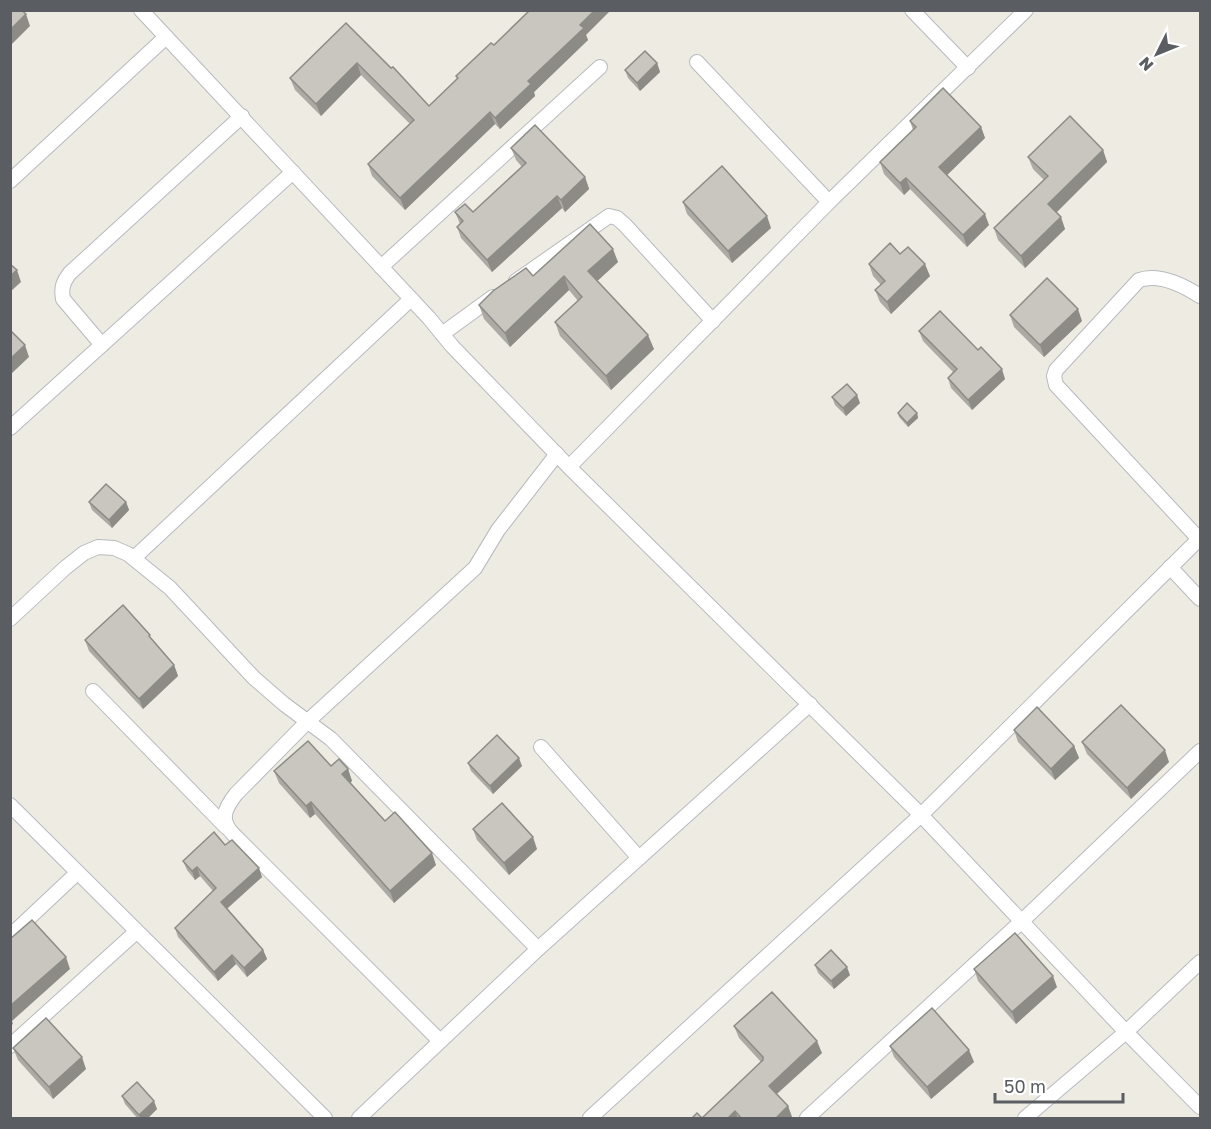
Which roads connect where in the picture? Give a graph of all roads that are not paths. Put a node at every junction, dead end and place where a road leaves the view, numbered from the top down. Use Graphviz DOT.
graph roads {
  1 [pos="141,10"];
  2 [pos="912,10"];
  3 [pos="1026,10"];
  4 [pos="166,38"];
  5 [pos="697,62"];
  6 [pos="600,67"];
  7 [pos="968,68"];
  8 [pos="242,117"];
  9 [pos="293,172"];
  10 [pos="10,181"];
  11 [pos="829,202"];
  12 [pos="381,267"];
  13 [pos="1200,296"];
  14 [pos="411,299"];
  15 [pos="712,321"];
  16 [pos="442,334"];
  17 [pos="102,345"];
  18 [pos="10,428"];
  19 [pos="556,454"];
  20 [pos="569,467"];
  21 [pos="1200,538"];
  22 [pos="134,558"];
  23 [pos="1170,567"];
  24 [pos="1200,599"];
  25 [pos="10,619"];
  26 [pos="93,691"];
  27 [pos="810,704"];
  28 [pos="308,721"];
  29 [pos="541,747"];
  30 [pos="1200,751"];
  31 [pos="10,805"];
  32 [pos="921,815"];
  33 [pos="227,828"];
  34 [pos="639,858"];
  35 [pos="76,873"];
  36 [pos="1022,921"];
  37 [pos="136,932"];
  38 [pos="10,936"];
  39 [pos="538,949"];
  40 [pos="1200,962"];
  41 [pos="1126,1032"];
  42 [pos="440,1041"];
  43 [pos="10,1046"];
  44 [pos="1200,1107"];
  45 [pos="325,1119"];
  46 [pos="359,1119"];
  47 [pos="590,1119"];
  48 [pos="807,1119"];
  49 [pos="1025,1119"];
  1 -- 4 [label="street"];
  2 -- 7 [label="street"];
  3 -- 7 [label="street"];
  4 -- 8 [label="street"];
  4 -- 10 [label="street"];
  5 -- 11 [label="street"];
  6 -- 12 [label="street"];
  7 -- 11 [label="street"];
  8 -- 9 [label="street"];
  8 -- 17 [label="street"];
  9 -- 12 [label="street"];
  9 -- 17 [label="street"];
  11 -- 15 [label="street"];
  12 -- 14 [label="street"];
  13 -- 21 [label="street"];
  14 -- 16 [label="street"];
  14 -- 22 [label="street"];
  15 -- 16 [label="street"];
  15 -- 20 [label="street"];
  16 -- 19 [label="street"];
  17 -- 18 [label="street"];
  19 -- 20 [label="street"];
  19 -- 28 [label="street"];
  20 -- 27 [label="street"];
  21 -- 23 [label="street"];
  22 -- 25 [label="street"];
  22 -- 28 [label="street"];
  23 -- 24 [label="street"];
  23 -- 32 [label="street"];
  26 -- 33 [label="street"];
  27 -- 32 [label="street"];
  27 -- 34 [label="street"];
  28 -- 33 [label="street"];
  28 -- 39 [label="street"];
  29 -- 34 [label="street"];
  30 -- 36 [label="street"];
  31 -- 35 [label="street"];
  32 -- 36 [label="street"];
  32 -- 47 [label="street"];
  33 -- 42 [label="street"];
  34 -- 39 [label="street"];
  35 -- 37 [label="street"];
  35 -- 38 [label="street"];
  36 -- 41 [label="street"];
  36 -- 48 [label="street"];
  37 -- 43 [label="street"];
  37 -- 45 [label="street"];
  39 -- 42 [label="street"];
  40 -- 41 [label="street"];
  41 -- 44 [label="street"];
  41 -- 49 [label="street"];
  42 -- 46 [label="street"];
}
